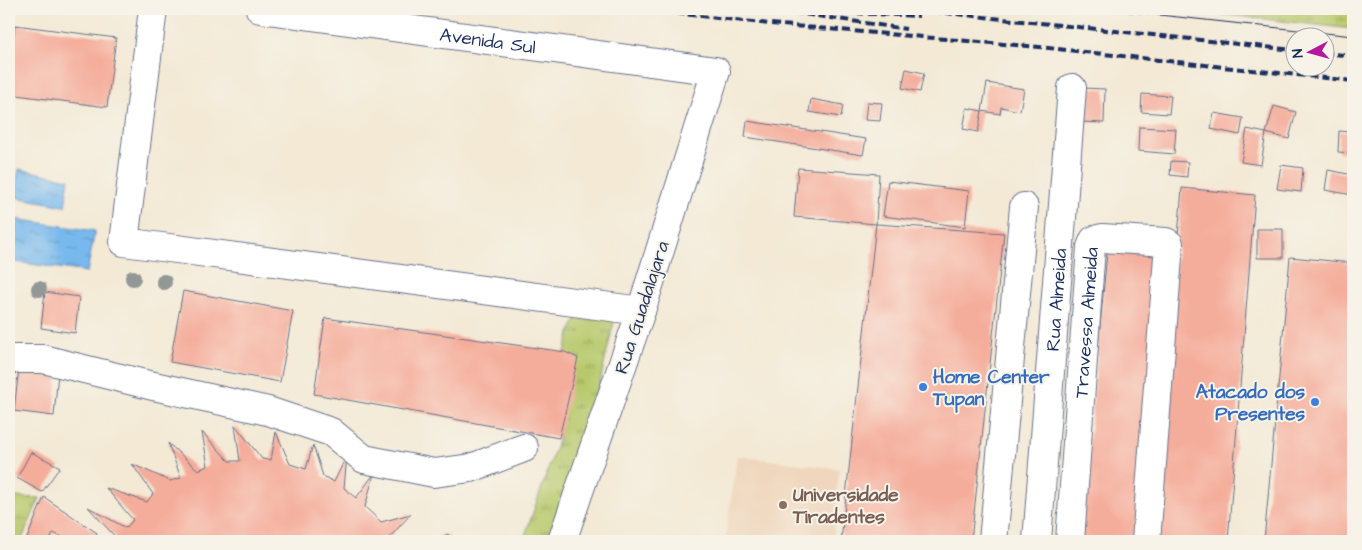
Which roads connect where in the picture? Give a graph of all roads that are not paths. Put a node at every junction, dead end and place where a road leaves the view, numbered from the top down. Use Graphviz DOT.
graph roads {
  1 [pos="153,9"];
  2 [pos="260,9"];
  3 [pos="716,71"];
  4 [pos="1072,88"];
  5 [pos="1024,207"];
  6 [pos="640,311"];
  7 [pos="9,359"];
  8 [pos="524,448"];
  9 [pos="562,541"];
  10 [pos="993,541"];
  11 [pos="1037,541"];
  12 [pos="1070,541"];
  13 [pos="1146,541"];
  1 -- 6 [label="street"];
  2 -- 3 [label="street, Avenida Sul"];
  3 -- 6 [label="street, Rua Guadalajara"];
  4 -- 11 [label="street, Rua Almeida"];
  5 -- 10 [label="street"];
  6 -- 9 [label="street, Rua Guadalajara"];
  7 -- 8 [label="street"];
  12 -- 13 [label="street, Travessa Almeida"];
}
